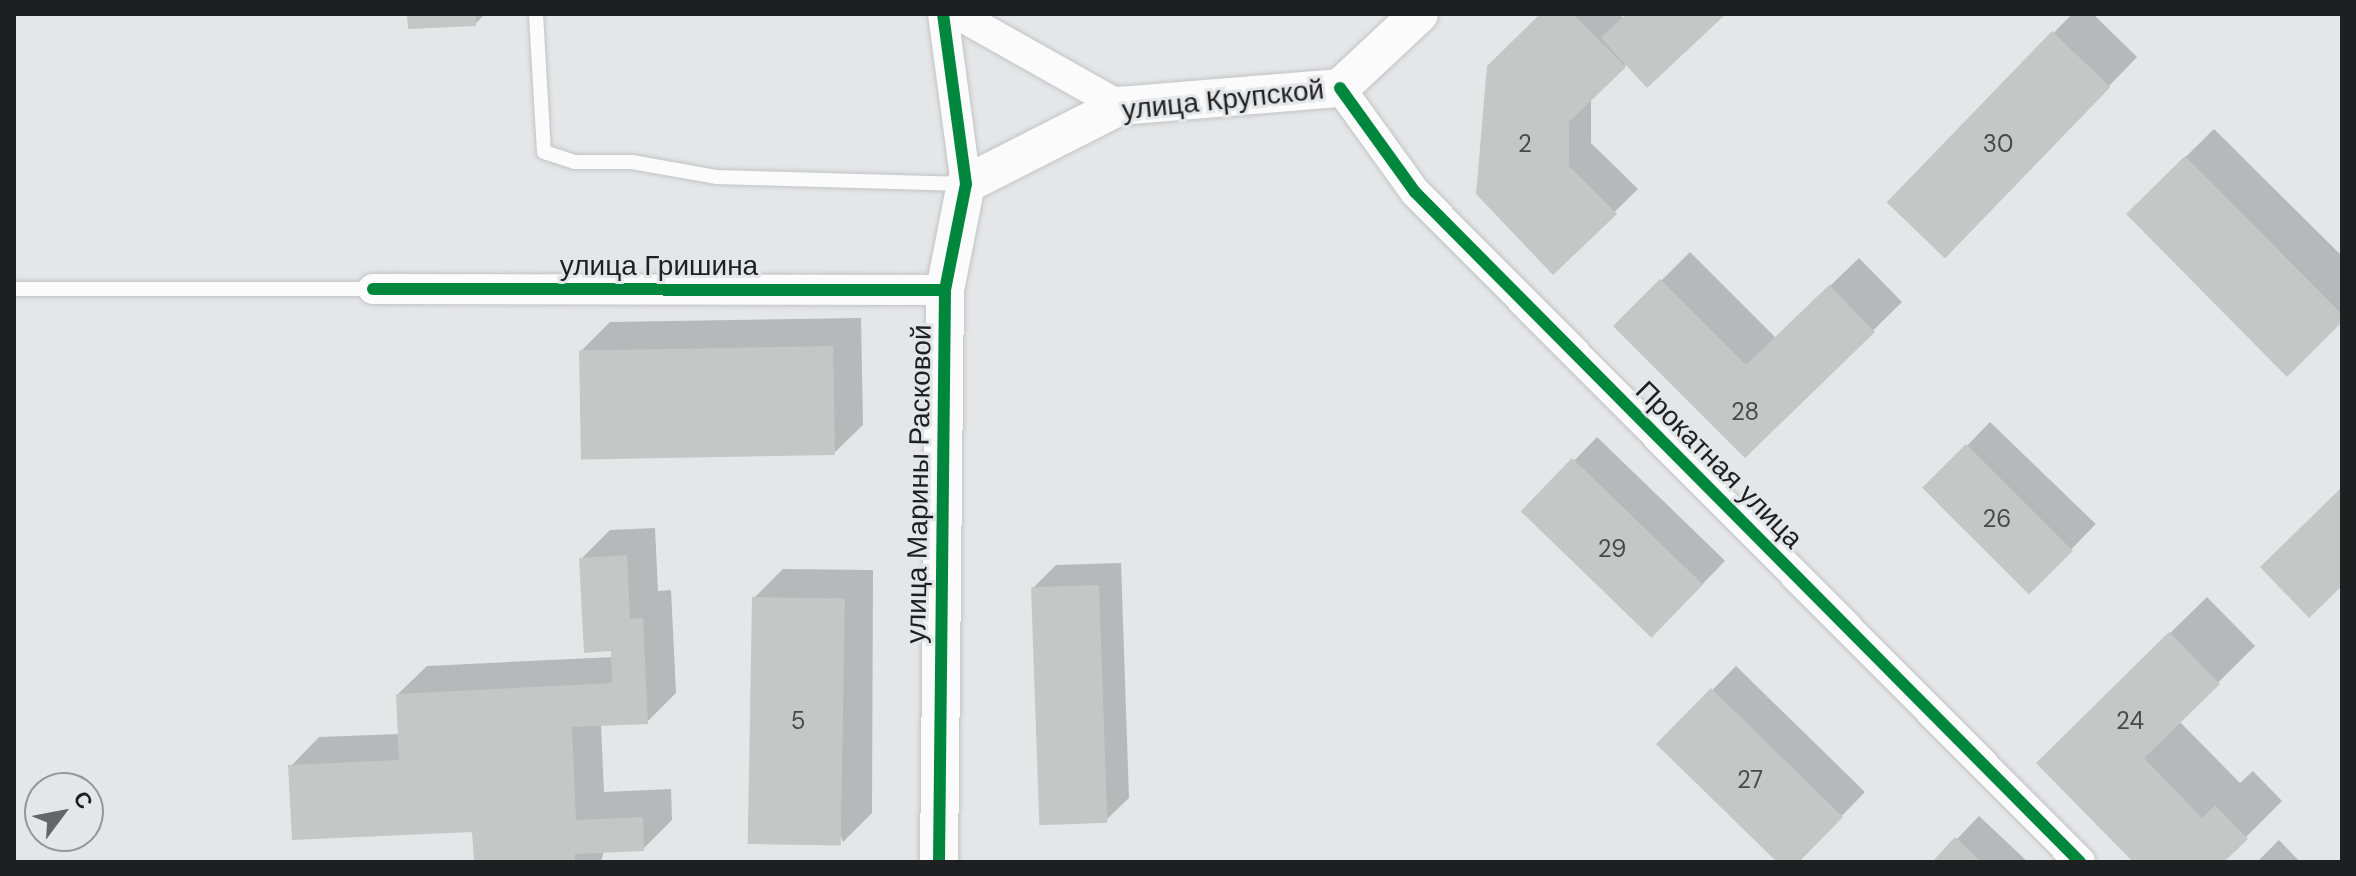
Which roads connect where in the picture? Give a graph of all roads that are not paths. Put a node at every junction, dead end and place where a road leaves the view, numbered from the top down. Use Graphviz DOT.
graph roads {
  1 [pos="536,14"];
  2 [pos="943,14"];
  3 [pos="957,14"];
  4 [pos="1419,14"];
  5 [pos="1340,88"];
  6 [pos="1120,106"];
  7 [pos="966,184"];
  8 [pos="14,289"];
  9 [pos="373,289"];
  10 [pos="945,290"];
  11 [pos="939,862"];
  12 [pos="2080,862"];
  1 -- 7 [label="lane"];
  2 -- 7 [label="street, улица Марины Расковой"];
  3 -- 6 [label="street"];
  4 -- 5 [label="street, улица Крупской"];
  5 -- 6 [label="street, улица Крупской"];
  5 -- 12 [label="street, Прокатная улица"];
  6 -- 7 [label="street, улица Крупской"];
  7 -- 10 [label="street, улица Марины Расковой"];
  8 -- 9 [label="lane, улица Гришина"];
  9 -- 10 [label="street, улица Гришина"];
  10 -- 11 [label="street, улица Марины Расковой"];
}
